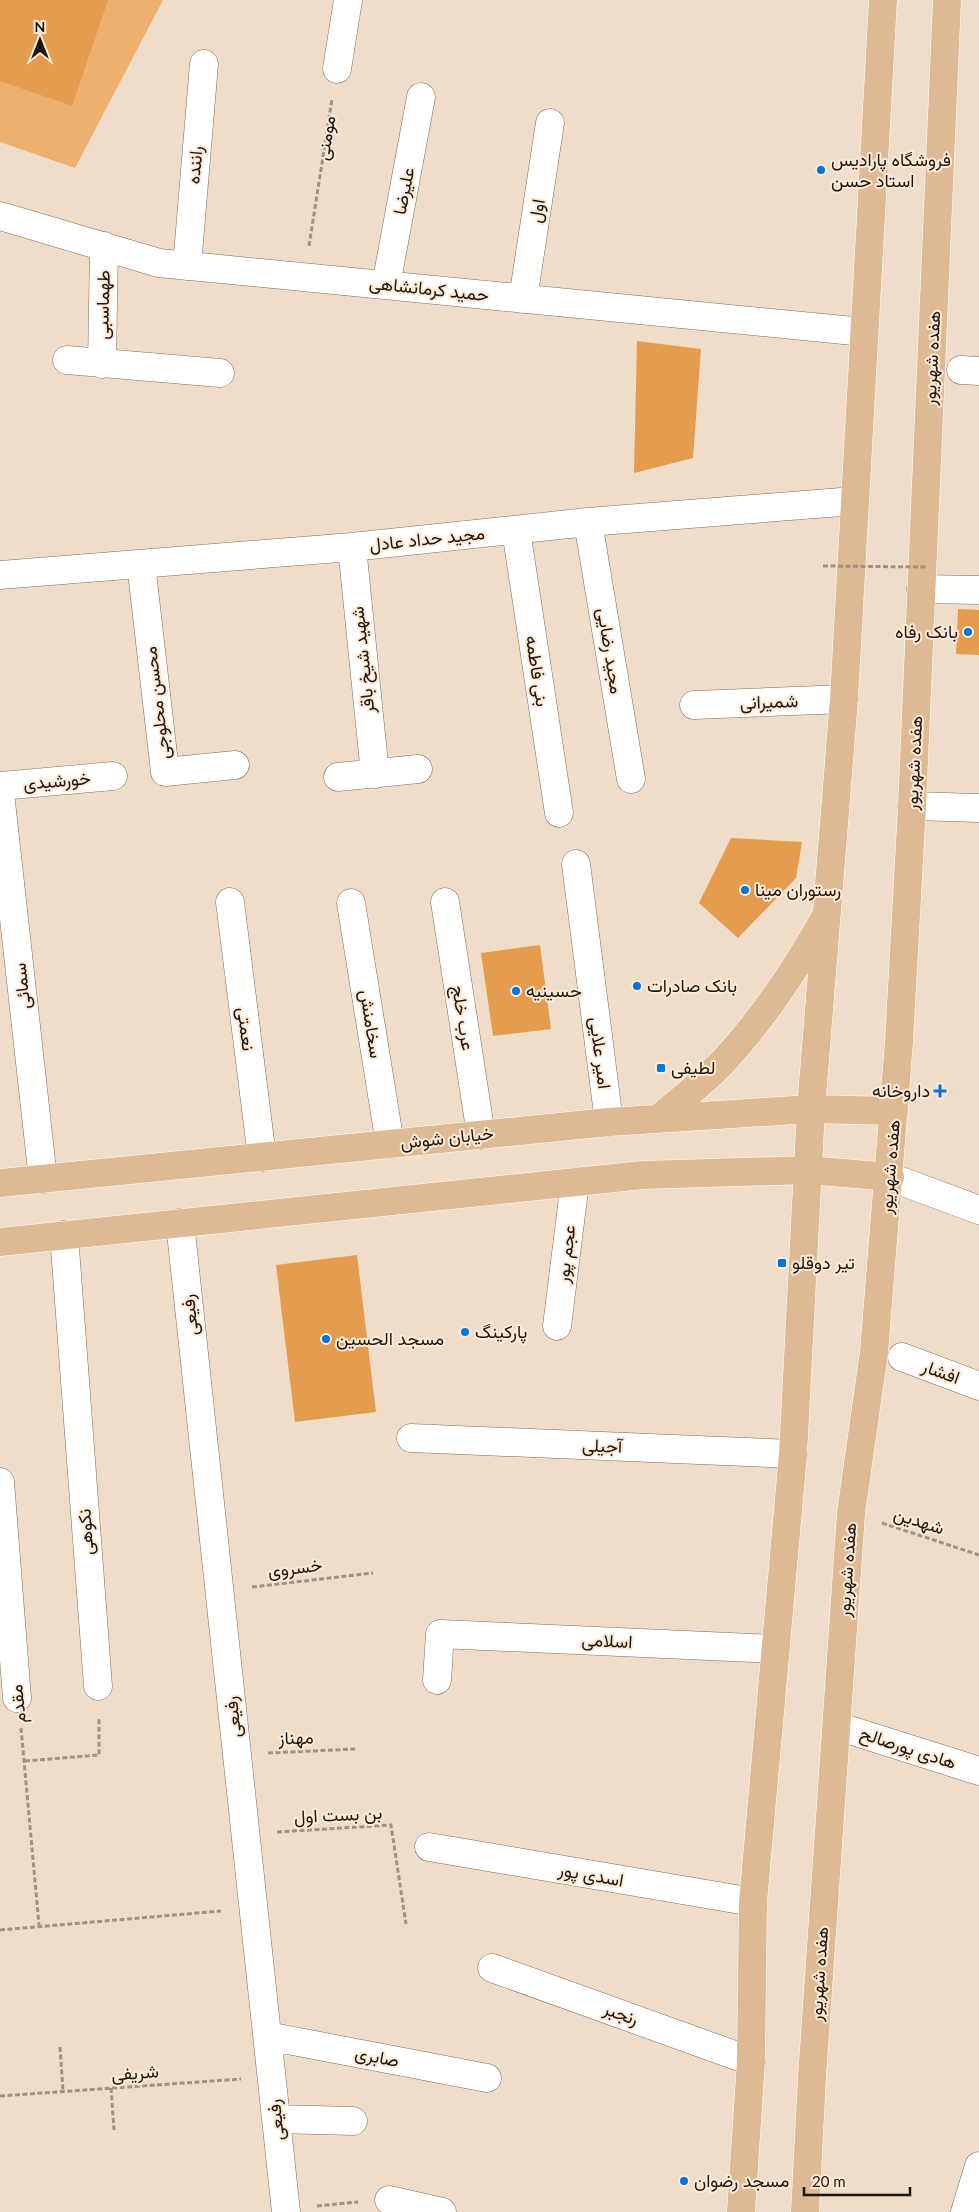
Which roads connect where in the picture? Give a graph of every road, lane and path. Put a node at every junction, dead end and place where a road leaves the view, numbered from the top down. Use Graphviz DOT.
graph roads {
  1 [pos="348,0"];
  2 [pos="883,0"];
  3 [pos="947,0"];
  4 [pos="204,64"];
  5 [pos="337,69"];
  6 [pos="421,98"];
  7 [pos="550,124"];
  8 [pos="0,216"];
  9 [pos="104,246"];
  10 [pos="187,266"];
  11 [pos="304,277"];
  12 [pos="386,285"];
  13 [pos="523,299"];
  14 [pos="864,332"];
  15 [pos="67,360"];
  16 [pos="102,364"];
  17 [pos="220,373"];
  18 [pos="854,501"];
  19 [pos="588,522"];
  20 [pos="516,530"];
  21 [pos="352,547"];
  22 [pos="141,564"];
  23 [pos="823,566"];
  24 [pos="0,575"];
  25 [pos="924,578"];
  26 [pos="979,590"];
  27 [pos="844,699"];
  28 [pos="694,705"];
  29 [pos="235,765"];
  30 [pos="418,769"];
  31 [pos="374,774"];
  32 [pos="113,776"];
  33 [pos="338,777"];
  34 [pos="631,779"];
  35 [pos="0,786"];
  36 [pos="0,792"];
  37 [pos="912,806"];
  38 [pos="979,808"];
  39 [pos="559,813"];
  40 [pos="4,862"];
  41 [pos="576,864"];
  42 [pos="230,902"];
  43 [pos="445,902"];
  44 [pos="351,903"];
  45 [pos="828,911"];
  46 [pos="811,1110"];
  47 [pos="894,1111"];
  48 [pos="659,1118"];
  49 [pos="609,1122"];
  50 [pos="480,1135"];
  51 [pos="390,1144"];
  52 [pos="262,1157"];
  53 [pos="808,1170"];
  54 [pos="890,1177"];
  55 [pos="43,1179"];
  56 [pos="575,1182"];
  57 [pos="0,1183"];
  58 [pos="979,1210"];
  59 [pos="180,1223"];
  60 [pos="64,1235"];
  61 [pos="0,1242"];
  62 [pos="557,1326"];
  63 [pos="902,1357"];
  64 [pos="979,1386"];
  65 [pos="411,1438"];
  66 [pos="793,1454"];
  67 [pos="0,1482"];
  68 [pos="851,1513"];
  69 [pos="979,1555"];
  70 [pos="373,1573"];
  71 [pos="220,1591"];
  72 [pos="775,1648"];
  73 [pos="437,1680"];
  74 [pos="98,1686"];
  75 [pos="17,1698"];
  76 [pos="837,1726"];
  77 [pos="355,1750"];
  78 [pos="237,1754"];
  79 [pos="25,1761"];
  80 [pos="979,1771"];
  81 [pos="247,1833"];
  82 [pos="429,1848"];
  83 [pos="753,1902"];
  84 [pos="254,1908"];
  85 [pos="406,1924"];
  86 [pos="39,1925"];
  87 [pos="0,1930"];
  88 [pos="492,1968"];
  89 [pos="267,2036"];
  90 [pos="60,2047"];
  91 [pos="751,2061"];
  92 [pos="271,2077"];
  93 [pos="487,2078"];
  94 [pos="111,2088"];
  95 [pos="63,2091"];
  96 [pos="0,2096"];
  97 [pos="276,2119"];
  98 [pos="353,2121"];
  99 [pos="114,2130"];
  100 [pos="979,2166"];
  101 [pos="389,2200"];
  102 [pos="286,2210"];
  103 [pos="442,2212"];
  104 [pos="741,2212"];
  105 [pos="805,2212"];
  106 [pos="965,2212"];
  1 -- 5 [label="street"];
  2 -- 14 [label="main road"];
  3 -- 25 [label="main road, هفده شهریور"];
  4 -- 10 [label="street, راننده"];
  5 -- 11 [label="path, مومنی"];
  6 -- 12 [label="street, علیرضا"];
  7 -- 13 [label="street, اول"];
  8 -- 9 [label="street, حمید کرمانشاهی"];
  9 -- 10 [label="street, حمید کرمانشاهی"];
  9 -- 16 [label="street, طهماسبی"];
  10 -- 11 [label="street, حمید کرمانشاهی"];
  11 -- 12 [label="street, حمید کرمانشاهی"];
  12 -- 13 [label="street, حمید کرمانشاهی"];
  13 -- 14 [label="street, حمید کرمانشاهی"];
  14 -- 18 [label="main road"];
  15 -- 16 [label="street"];
  16 -- 17 [label="street"];
  18 -- 19 [label="street, مجید حداد عادل"];
  18 -- 27 [label="main road"];
  19 -- 20 [label="street, مجید حداد عادل"];
  19 -- 34 [label="street, مجید رضایی"];
  20 -- 21 [label="street, مجید حداد عادل"];
  20 -- 39 [label="street, بنی فاطمه"];
  21 -- 22 [label="street, مجید حداد عادل"];
  21 -- 31 [label="street, شهید شیخ باقر"];
  22 -- 24 [label="street, مجید حداد عادل"];
  22 -- 29 [label="street, محسن محلوجی"];
  23 -- 25 [label="path, bridge"];
  25 -- 26 [label="street"];
  25 -- 37 [label="main road, هفده شهریور"];
  27 -- 28 [label="street, شمیرانی"];
  27 -- 45 [label="main road"];
  30 -- 31 [label="street"];
  31 -- 33 [label="street"];
  32 -- 35 [label="street, خورشیدی"];
  36 -- 40 [label="street, سمائی"];
  37 -- 38 [label="street"];
  37 -- 47 [label="main road, هفده شهریور"];
  40 -- 55 [label="street, سمائی"];
  41 -- 49 [label="street, امیر علایی"];
  42 -- 52 [label="street, نعمتی"];
  43 -- 50 [label="street, عرب خلج"];
  44 -- 51 [label="street, سخامنش"];
  45 -- 46 [label="main road"];
  45 -- 48 [label="main road"];
  46 -- 47 [label="main road, خیابان شوش"];
  46 -- 48 [label="main road, خیابان شوش"];
  46 -- 53 [label="main road"];
  47 -- 54 [label="main road, هفده شهریور"];
  48 -- 49 [label="main road, خیابان شوش"];
  49 -- 50 [label="main road, خیابان شوش"];
  50 -- 51 [label="main road, خیابان شوش"];
  51 -- 52 [label="main road, خیابان شوش"];
  52 -- 55 [label="main road, خیابان شوش"];
  53 -- 54 [label="main road"];
  53 -- 56 [label="main road"];
  53 -- 66 [label="main road"];
  54 -- 58 [label="street"];
  54 -- 68 [label="main road, هفده شهریور"];
  55 -- 57 [label="main road, خیابان شوش"];
  56 -- 59 [label="main road"];
  56 -- 62 [label="street, عجم پور"];
  59 -- 60 [label="main road"];
  59 -- 71 [label="street, رفیعی"];
  60 -- 61 [label="main road"];
  60 -- 74 [label="street, نکوهی"];
  63 -- 64 [label="street, افشار"];
  65 -- 66 [label="street, آجیلی"];
  66 -- 72 [label="main road"];
  67 -- 75 [label="street, مقدم"];
  68 -- 69 [label="path, شهدین"];
  68 -- 76 [label="main road, هفده شهریور"];
  70 -- 71 [label="path, خسروی"];
  71 -- 78 [label="street, رفیعی"];
  72 -- 73 [label="street, اسلامی"];
  72 -- 83 [label="main road"];
  74 -- 79 [label="path"];
  75 -- 79 [label="path, مقدم"];
  76 -- 80 [label="street, هادی پورصالح"];
  76 -- 105 [label="main road, هفده شهریور"];
  77 -- 78 [label="path, مهناز"];
  78 -- 81 [label="street, رفیعی"];
  79 -- 86 [label="path, مقدم"];
  81 -- 84 [label="street, رفیعی"];
  81 -- 85 [label="path, بن بست اول"];
  82 -- 83 [label="street, اسدی پور"];
  83 -- 91 [label="main road"];
  84 -- 86 [label="path"];
  84 -- 89 [label="street, رفیعی"];
  86 -- 87 [label="path"];
  88 -- 91 [label="street, رنجبر"];
  89 -- 92 [label="street, رفیعی"];
  89 -- 93 [label="street, صابری"];
  90 -- 95 [label="path"];
  91 -- 104 [label="main road"];
  92 -- 94 [label="path, شریفی"];
  92 -- 97 [label="street, رفیعی"];
  94 -- 95 [label="path, شریفی"];
  94 -- 99 [label="path"];
  95 -- 96 [label="path, شریفی"];
  97 -- 98 [label="street"];
  97 -- 102 [label="street, رفیعی"];
  100 -- 106 [label="street"];
  101 -- 102 [label="path"];
  101 -- 103 [label="street"];
}
